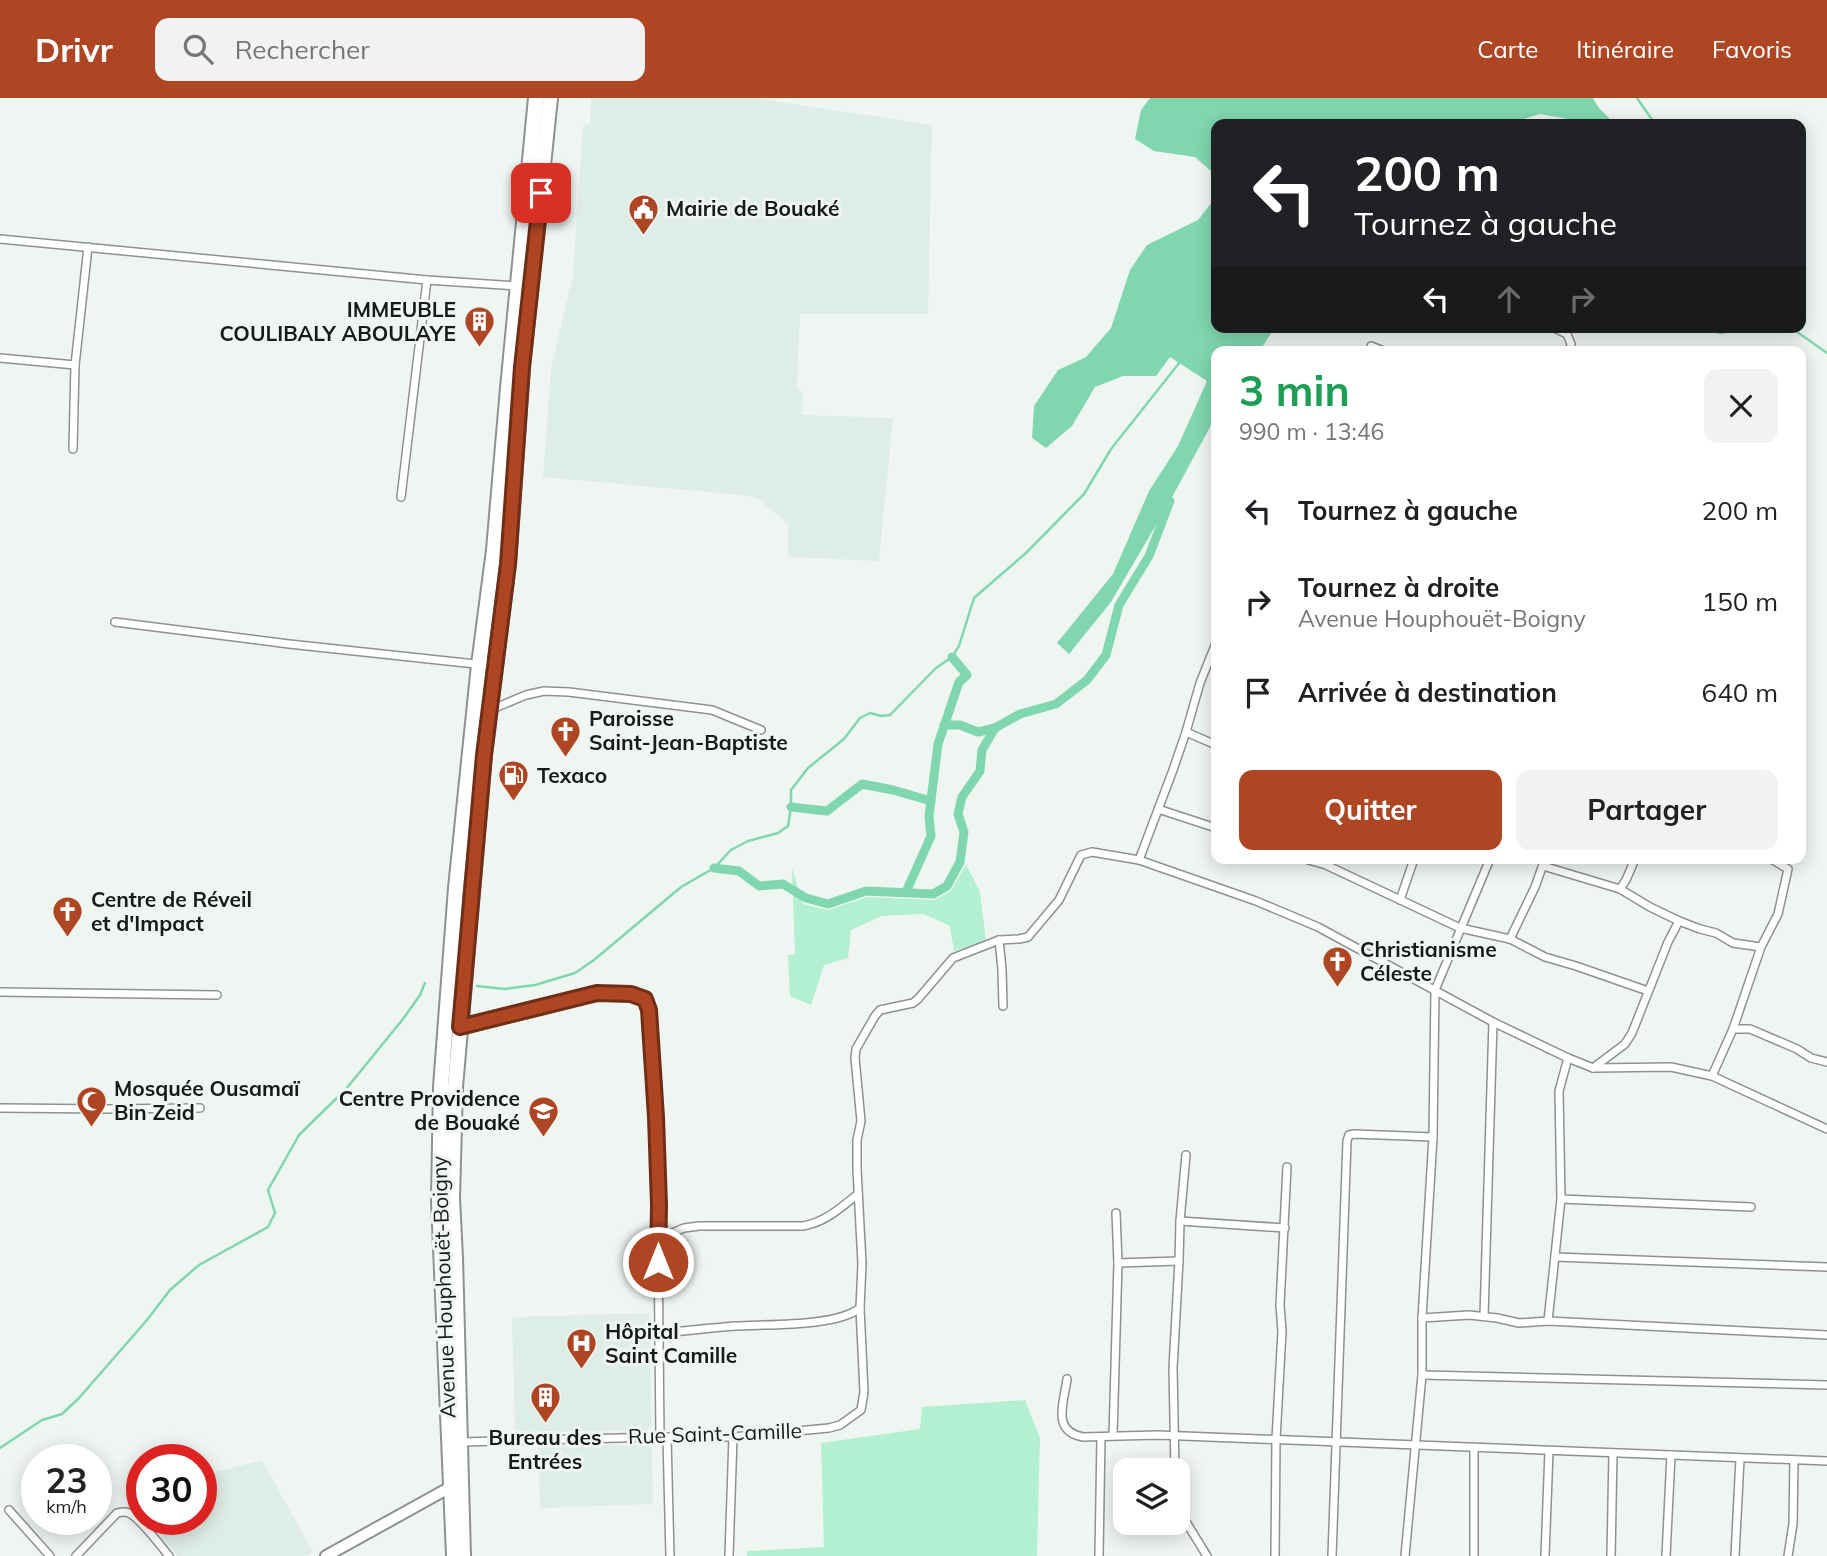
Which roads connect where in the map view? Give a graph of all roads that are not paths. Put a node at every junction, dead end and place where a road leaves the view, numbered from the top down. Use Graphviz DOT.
graph roads {
  1 [pos="536,98"];
  2 [pos="550,98"];
  3 [pos="0,239"];
  4 [pos="88,247"];
  5 [pos="427,280"];
  6 [pos="518,286"];
  7 [pos="0,358"];
  8 [pos="75,366"];
  9 [pos="73,449"];
  10 [pos="401,497"];
  11 [pos="115,622"];
  12 [pos="1211,656"];
  13 [pos="479,665"];
  14 [pos="494,666"];
  15 [pos="489,710"];
  16 [pos="761,730"];
  17 [pos="1186,732"];
  18 [pos="1211,743"];
  19 [pos="1158,809"];
  20 [pos="1211,826"];
  21 [pos="1139,860"];
  22 [pos="1331,864"];
  23 [pos="1413,864"];
  24 [pos="1488,864"];
  25 [pos="1544,864"];
  26 [pos="1546,864"];
  27 [pos="1633,864"];
  28 [pos="1780,864"];
  29 [pos="1620,889"];
  30 [pos="1400,901"];
  31 [pos="1679,921"];
  32 [pos="1461,928"];
  33 [pos="1510,939"];
  34 [pos="999,940"];
  35 [pos="1761,947"];
  36 [pos="1435,990"];
  37 [pos="1648,991"];
  38 [pos="0,992"];
  39 [pos="217,995"];
  40 [pos="1003,1006"];
  41 [pos="1493,1022"];
  42 [pos="460,1027"];
  43 [pos="1733,1028"];
  44 [pos="1568,1058"];
  45 [pos="1827,1062"];
  46 [pos="1593,1068"];
  47 [pos="1712,1076"];
  48 [pos="0,1108"];
  49 [pos="200,1108"];
  50 [pos="1827,1129"];
  51 [pos="1433,1137"];
  52 [pos="1186,1155"];
  53 [pos="1287,1167"];
  54 [pos="858,1194"];
  55 [pos="1561,1199"];
  56 [pos="1751,1207"];
  57 [pos="1116,1213"];
  58 [pos="1180,1221"];
  59 [pos="1285,1228"];
  60 [pos="658,1239"];
  61 [pos="1555,1257"];
  62 [pos="1180,1261"];
  63 [pos="1118,1263"];
  64 [pos="1827,1267"];
  65 [pos="860,1308"];
  66 [pos="1484,1316"];
  67 [pos="1422,1318"];
  68 [pos="1548,1321"];
  69 [pos="659,1333"];
  70 [pos="1827,1335"];
  71 [pos="1422,1375"];
  72 [pos="1067,1380"];
  73 [pos="1827,1385"];
  74 [pos="1113,1436"];
  75 [pos="1174,1436"];
  76 [pos="663,1437"];
  77 [pos="733,1437"];
  78 [pos="1101,1437"];
  79 [pos="1276,1439"];
  80 [pos="1336,1441"];
  81 [pos="461,1442"];
  82 [pos="1414,1446"];
  83 [pos="1474,1448"];
  84 [pos="1549,1451"];
  85 [pos="1613,1453"];
  86 [pos="1671,1455"];
  87 [pos="1175,1458"];
  88 [pos="1740,1459"];
  89 [pos="1794,1460"];
  90 [pos="1827,1461"];
  91 [pos="456,1484"];
  92 [pos="9,1510"];
  93 [pos="1190,1528"];
  94 [pos="50,1556"];
  95 [pos="76,1556"];
  96 [pos="169,1556"];
  97 [pos="326,1556"];
  98 [pos="454,1556"];
  99 [pos="463,1556"];
  100 [pos="670,1556"];
  101 [pos="729,1556"];
  102 [pos="1099,1556"];
  103 [pos="1207,1556"];
  104 [pos="1275,1556"];
  105 [pos="1332,1556"];
  106 [pos="1405,1556"];
  107 [pos="1474,1556"];
  108 [pos="1545,1556"];
  109 [pos="1611,1556"];
  110 [pos="1666,1556"];
  111 [pos="1735,1556"];
  112 [pos="1788,1556"];
  1 -- 6 [label="highway, Avenue Houphouët-Boigny"];
  2 -- 14 [label="highway, Avenue Houphouët-Boigny"];
  3 -- 4 [label="street"];
  4 -- 5 [label="street"];
  4 -- 8 [label="street"];
  5 -- 6 [label="street"];
  5 -- 10 [label="street"];
  6 -- 13 [label="highway, Avenue Houphouët-Boigny"];
  7 -- 8 [label="street"];
  8 -- 9 [label="street"];
  11 -- 13 [label="street"];
  12 -- 17 [label="street"];
  13 -- 14 [label="street"];
  13 -- 91 [label="highway, Avenue Houphouët-Boigny"];
  14 -- 15 [label="highway, Avenue Houphouët-Boigny"];
  15 -- 16 [label="street"];
  15 -- 42 [label="highway, Avenue Houphouët-Boigny"];
  17 -- 18 [label="street"];
  17 -- 19 [label="street"];
  19 -- 20 [label="street"];
  19 -- 21 [label="street"];
  21 -- 34 [label="street"];
  21 -- 36 [label="street"];
  22 -- 30 [label="street"];
  23 -- 30 [label="street"];
  24 -- 32 [label="street"];
  25 -- 33 [label="street"];
  26 -- 29 [label="street"];
  27 -- 29 [label="street"];
  28 -- 35 [label="street"];
  29 -- 31 [label="street"];
  30 -- 32 [label="street"];
  31 -- 35 [label="street"];
  31 -- 37 [label="street"];
  32 -- 33 [label="street"];
  32 -- 36 [label="street"];
  33 -- 37 [label="street"];
  34 -- 40 [label="street"];
  34 -- 54 [label="street"];
  35 -- 43 [label="street"];
  36 -- 41 [label="street"];
  36 -- 51 [label="street"];
  37 -- 46 [label="street"];
  38 -- 39 [label="street"];
  41 -- 44 [label="street"];
  41 -- 66 [label="street"];
  42 -- 60 [label="street"];
  42 -- 81 [label="highway, Avenue Houphouët-Boigny"];
  43 -- 45 [label="street"];
  43 -- 47 [label="street"];
  44 -- 46 [label="street"];
  44 -- 55 [label="street"];
  46 -- 47 [label="street"];
  47 -- 50 [label="street"];
  48 -- 49 [label="street"];
  51 -- 67 [label="street"];
  51 -- 80 [label="street"];
  52 -- 58 [label="street"];
  53 -- 59 [label="street"];
  54 -- 60 [label="street"];
  54 -- 65 [label="street"];
  55 -- 56 [label="street"];
  55 -- 61 [label="street"];
  57 -- 63 [label="street"];
  58 -- 59 [label="street"];
  58 -- 62 [label="street"];
  59 -- 79 [label="street"];
  60 -- 69 [label="street"];
  61 -- 64 [label="street"];
  61 -- 68 [label="street"];
  62 -- 63 [label="street"];
  62 -- 75 [label="street"];
  63 -- 74 [label="street"];
  65 -- 69 [label="street"];
  65 -- 77 [label="street, Rue Saint-Camille"];
  66 -- 67 [label="street"];
  66 -- 68 [label="street"];
  67 -- 71 [label="street"];
  68 -- 70 [label="street"];
  69 -- 76 [label="street"];
  71 -- 73 [label="street"];
  71 -- 82 [label="street"];
  72 -- 78 [label="street"];
  74 -- 75 [label="street"];
  74 -- 78 [label="street"];
  75 -- 79 [label="street"];
  75 -- 87 [label="street"];
  76 -- 77 [label="street, Rue Saint-Camille"];
  76 -- 81 [label="street, Rue Saint-Camille"];
  76 -- 100 [label="street"];
  77 -- 101 [label="street"];
  78 -- 102 [label="street"];
  79 -- 80 [label="street"];
  79 -- 104 [label="street"];
  80 -- 82 [label="street"];
  80 -- 105 [label="street"];
  81 -- 91 [label="highway, Avenue Houphouët-Boigny"];
  82 -- 83 [label="street"];
  82 -- 106 [label="street"];
  83 -- 84 [label="street"];
  83 -- 107 [label="street"];
  84 -- 85 [label="street"];
  84 -- 108 [label="street"];
  85 -- 86 [label="street"];
  85 -- 109 [label="street"];
  86 -- 88 [label="street"];
  86 -- 110 [label="street"];
  88 -- 89 [label="street"];
  88 -- 111 [label="street"];
  89 -- 90 [label="street"];
  89 -- 112 [label="street"];
  91 -- 97 [label="street"];
  91 -- 98 [label="highway, Avenue Houphouët-Boigny"];
  91 -- 99 [label="highway, Avenue Houphouët-Boigny"];
  92 -- 94 [label="street"];
  93 -- 103 [label="street"];
  95 -- 96 [label="street"];
}
